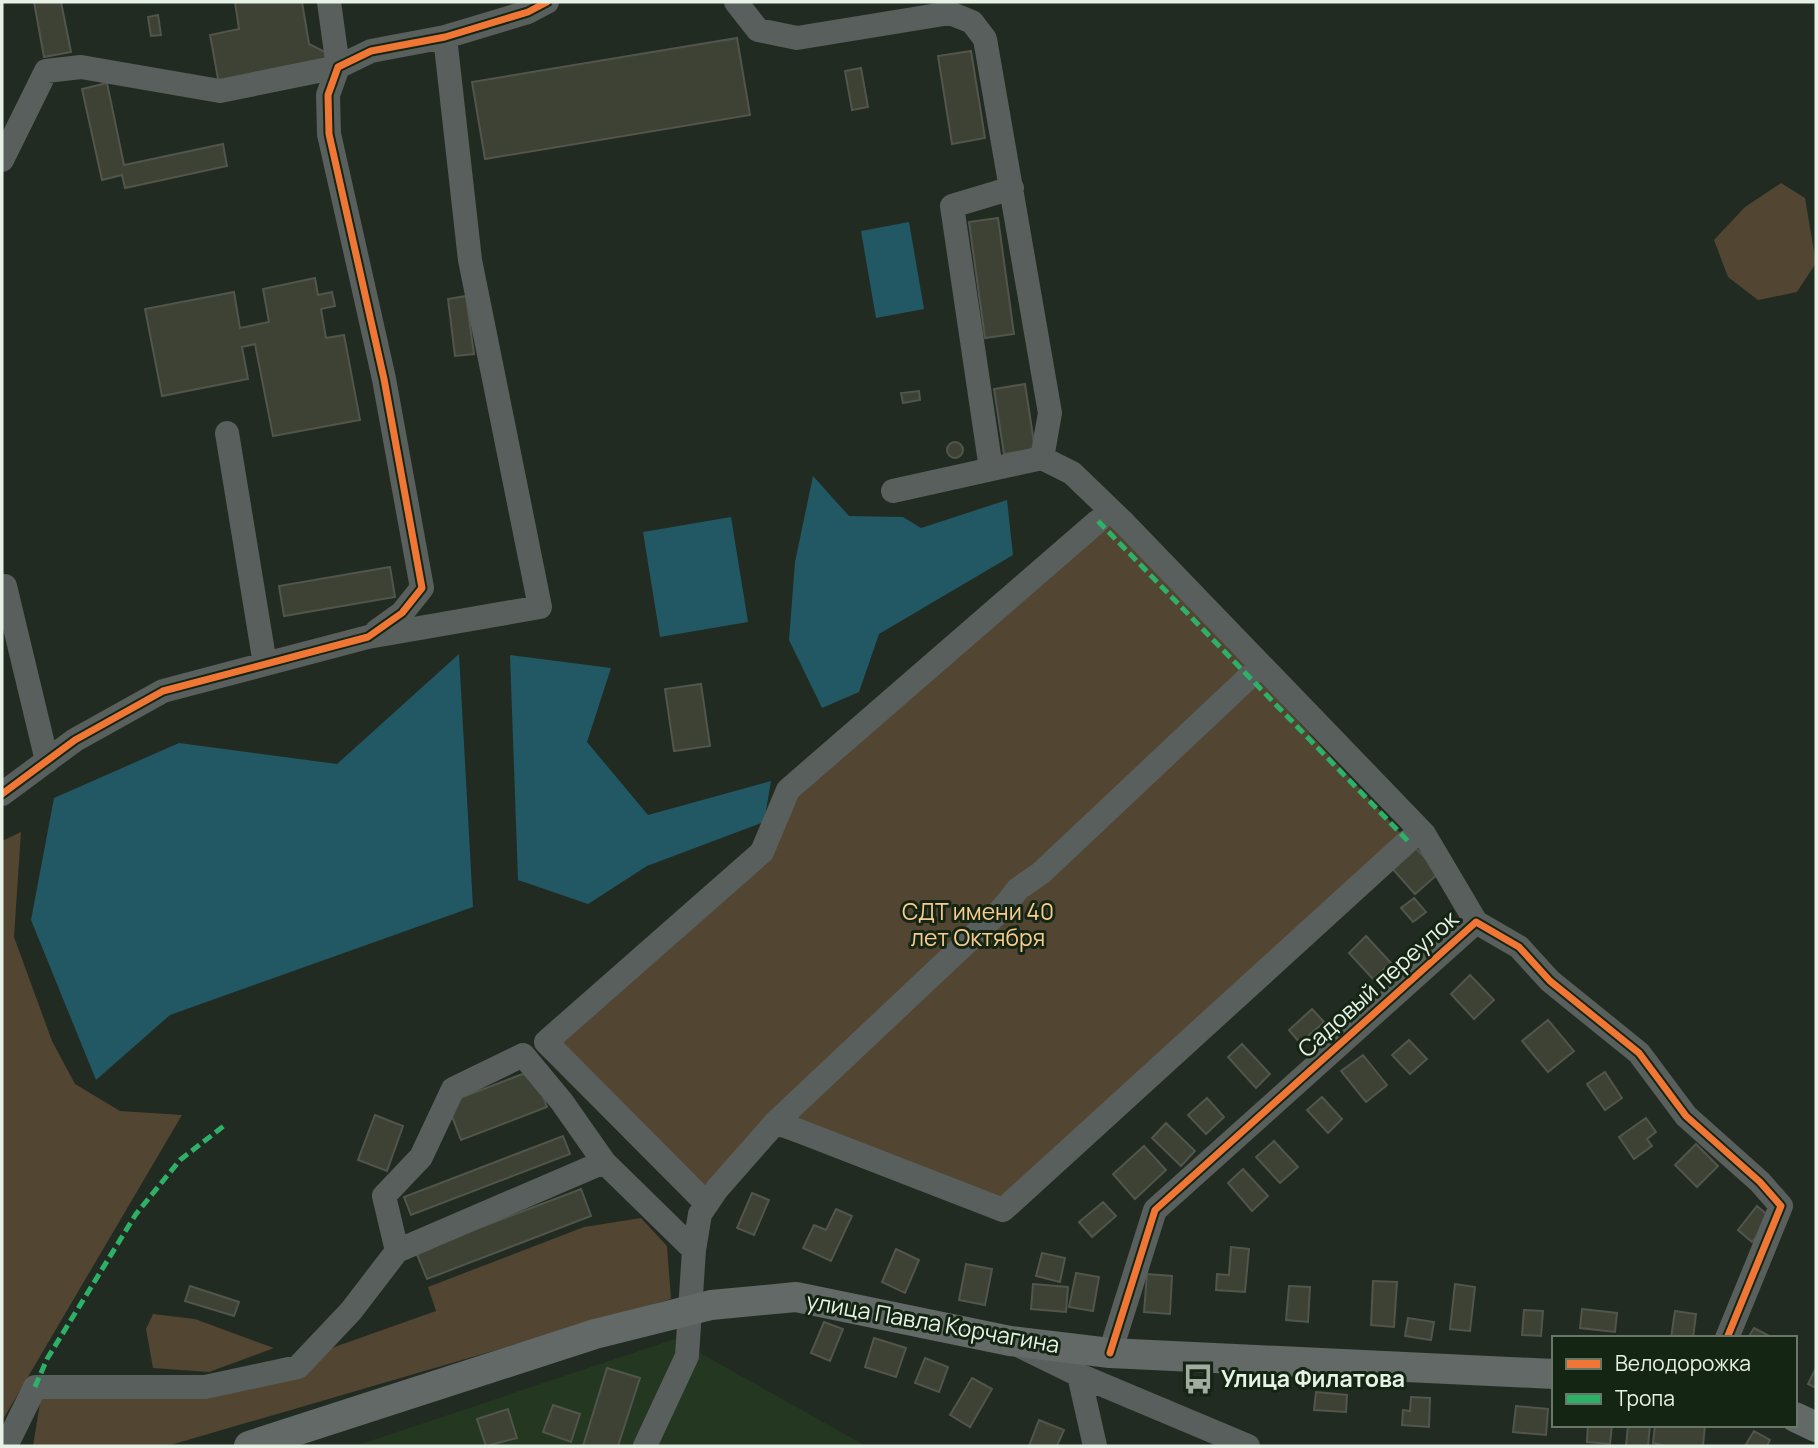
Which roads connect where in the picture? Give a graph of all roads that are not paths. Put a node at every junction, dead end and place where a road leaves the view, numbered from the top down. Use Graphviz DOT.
graph roads {
  1 [pos="329,2"];
  2 [pos="547,2"];
  3 [pos="736,2"];
  4 [pos="445,37"];
  5 [pos="338,67"];
  6 [pos="2,160"];
  7 [pos="1012,188"];
  8 [pos="227,433"];
  9 [pos="1042,458"];
  10 [pos="991,469"];
  11 [pos="893,491"];
  12 [pos="1097,521"];
  13 [pos="5,586"];
  14 [pos="368,637"];
  15 [pos="265,664"];
  16 [pos="1249,677"];
  17 [pos="47,761"];
  18 [pos="2,794"];
  19 [pos="1408,841"];
  20 [pos="1476,922"];
  21 [pos="776,1122"];
  22 [pos="604,1162"];
  23 [pos="707,1203"];
  24 [pos="694,1250"];
  25 [pos="397,1251"];
  26 [pos="689,1310"];
  27 [pos="1728,1336"];
  28 [pos="1010,1341"];
  29 [pos="1106,1352"];
  30 [pos="1552,1374"];
  31 [pos="1087,1378"];
  32 [pos="1797,1418"];
  33 [pos="1816,1427"];
  34 [pos="6,1446"];
  35 [pos="248,1446"];
  36 [pos="645,1446"];
  37 [pos="1095,1446"];
  38 [pos="1248,1446"];
  1 -- 5 [label="street"];
  2 -- 4 [label="street"];
  3 -- 7 [label="street"];
  4 -- 5 [label="street"];
  4 -- 14 [label="street"];
  5 -- 6 [label="street"];
  5 -- 14 [label="street"];
  7 -- 9 [label="street"];
  7 -- 10 [label="street"];
  8 -- 15 [label="street"];
  9 -- 10 [label="street"];
  9 -- 20 [label="street"];
  10 -- 11 [label="street"];
  12 -- 23 [label="street"];
  13 -- 17 [label="street"];
  14 -- 15 [label="street"];
  15 -- 17 [label="street"];
  16 -- 21 [label="street"];
  17 -- 18 [label="street"];
  19 -- 21 [label="street"];
  20 -- 27 [label="street, Садовый переулок"];
  20 -- 29 [label="street, Садовый переулок"];
  21 -- 23 [label="street"];
  22 -- 24 [label="street"];
  22 -- 25 [label="street"];
  22 -- 25 [label="street"];
  23 -- 24 [label="street"];
  24 -- 26 [label="street"];
  25 -- 34 [label="street"];
  26 -- 28 [label="main road, улица Павла Корчагина"];
  26 -- 35 [label="main road, улица Павла Корчагина"];
  26 -- 36 [label="street"];
  28 -- 29 [label="main road, улица Павла Корчагина"];
  28 -- 31 [label="street"];
  29 -- 30 [label="main road, улица Павла Корчагина"];
  29 -- 31 [label="street, Садовый переулок"];
  31 -- 37 [label="street"];
  31 -- 38 [label="street"];
  32 -- 33 [label="main road"];
}
